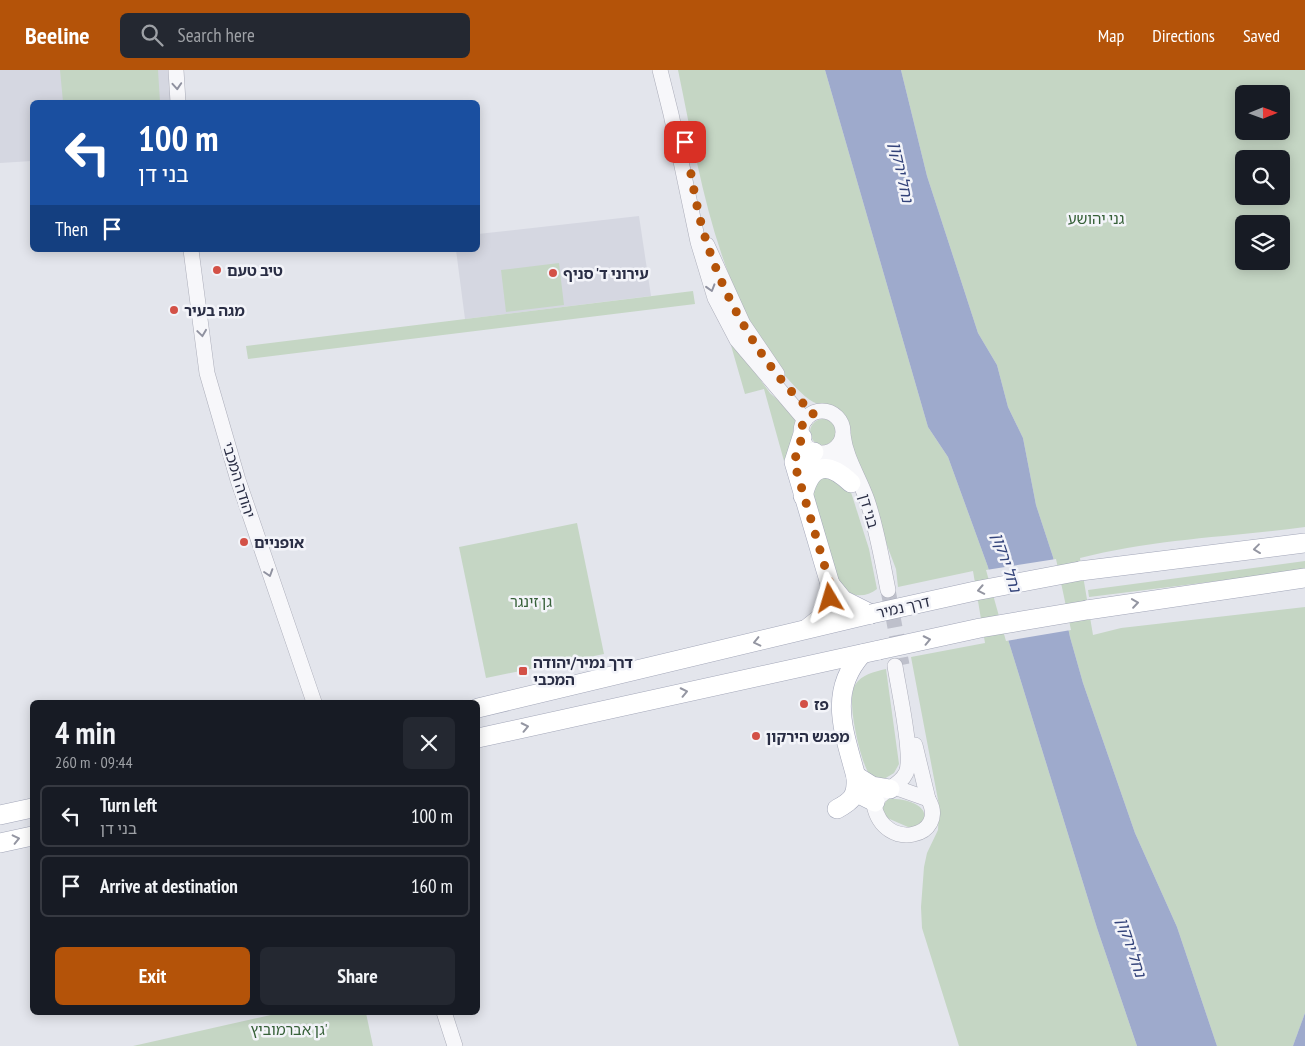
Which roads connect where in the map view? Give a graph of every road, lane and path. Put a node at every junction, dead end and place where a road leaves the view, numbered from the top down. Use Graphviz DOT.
graph roads {
  1 [pos="176,70"];
  2 [pos="660,70"];
  3 [pos="670,70"];
  4 [pos="178,100"];
  5 [pos="191,252"];
  6 [pos="807,423"];
  7 [pos="843,435"];
  8 [pos="820,452"];
  9 [pos="851,482"];
  10 [pos="803,496"];
  11 [pos="1305,543"];
  12 [pos="1305,578"];
  13 [pos="830,584"];
  14 [pos="871,614"];
  15 [pos="805,630"];
  16 [pos="870,652"];
  17 [pos="313,700"];
  18 [pos="480,708"];
  19 [pos="480,738"];
  20 [pos="856,776"];
  21 [pos="892,788"];
  22 [pos="928,799"];
  23 [pos="875,802"];
  24 [pos="30,808"];
  25 [pos="837,809"];
  26 [pos="0,815"];
  27 [pos="30,836"];
  28 [pos="0,843"];
  29 [pos="445,1015"];
  30 [pos="455,1046"];
  1 -- 4 [label="street, one-way"];
  2 -- 6 [label="street, one-way"];
  3 -- 6 [label="street"];
  5 -- 17 [label="street, יהודה המכבי, one-way"];
  6 -- 7 [label="street"];
  6 -- 8 [label="street"];
  6 -- 10 [label="main road"];
  7 -- 8 [label="street"];
  7 -- 9 [label="street, בני דן"];
  8 -- 9 [label="street, בני דן"];
  8 -- 10 [label="main road"];
  9 -- 10 [label="main road"];
  10 -- 13 [label="main road"];
  11 -- 14 [label="main road, דרך נמיר, one-way, bridge"];
  16 -- 12 [label="main road, one-way, bridge"];
  13 -- 14 [label="main road"];
  13 -- 15 [label="main road"];
  14 -- 15 [label="main road, דרך נמיר"];
  15 -- 18 [label="main road, דרך נמיר, one-way"];
  19 -- 16 [label="main road, one-way"];
  16 -- 20 [label="main road"];
  20 -- 21 [label="main road"];
  20 -- 23 [label="main road"];
  20 -- 25 [label="main road"];
  21 -- 22 [label="street"];
  21 -- 22 [label="street"];
  21 -- 23 [label="street"];
  22 -- 23 [label="street"];
  24 -- 26 [label="main road"];
  28 -- 27 [label="main road, one-way"];
  29 -- 30 [label="street"];
}
